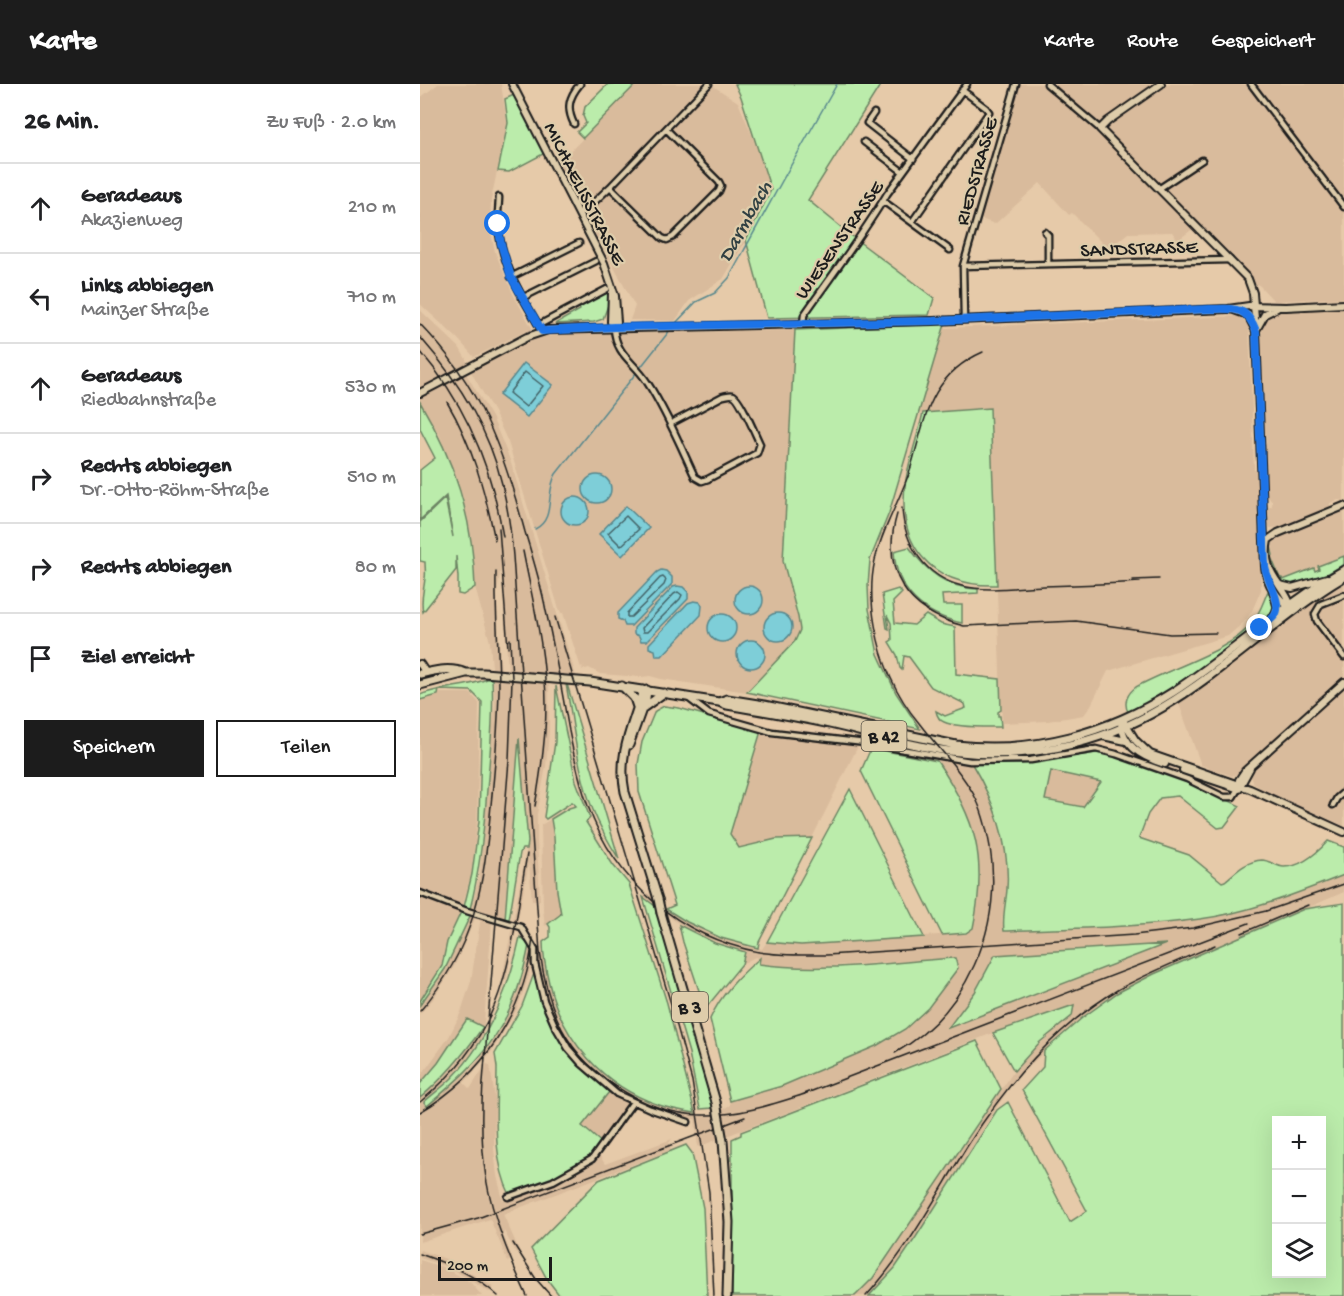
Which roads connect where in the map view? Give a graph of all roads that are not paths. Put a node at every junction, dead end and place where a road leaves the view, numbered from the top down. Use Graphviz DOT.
graph roads {
  1 [pos="512,84"];
  2 [pos="580,84"];
  3 [pos="709,84"];
  4 [pos="966,84"];
  5 [pos="1017,84"];
  6 [pos="1047,84"];
  7 [pos="1161,84"];
  8 [pos="1251,84"];
  9 [pos="1053,86"];
  10 [pos="962,90"];
  11 [pos="874,113"];
  12 [pos="574,124"];
  13 [pos="666,129"];
  14 [pos="1100,129"];
  15 [pos="864,142"];
  16 [pos="913,159"];
  17 [pos="1202,160"];
  18 [pos="903,172"];
  19 [pos="610,187"];
  20 [pos="1160,189"];
  21 [pos="499,196"];
  22 [pos="883,201"];
  23 [pos="1344,207"];
  24 [pos="579,213"];
  25 [pos="912,222"];
  26 [pos="1045,232"];
  27 [pos="579,243"];
  28 [pos="950,250"];
  29 [pos="1231,260"];
  30 [pos="596,261"];
  31 [pos="1048,264"];
  32 [pos="963,266"];
  33 [pos="511,277"];
  34 [pos="1251,285"];
  35 [pos="610,287"];
  36 [pos="522,298"];
  37 [pos="1344,304"];
  38 [pos="1240,306"];
  39 [pos="1254,306"];
  40 [pos="1286,307"];
  41 [pos="1228,309"];
  42 [pos="614,311"];
  43 [pos="964,319"];
  44 [pos="803,324"];
  45 [pos="614,327"];
  46 [pos="630,327"];
  47 [pos="540,328"];
  48 [pos="596,328"];
  49 [pos="1256,331"];
  50 [pos="420,393"];
  51 [pos="669,424"];
  52 [pos="1344,506"];
  53 [pos="1263,522"];
  54 [pos="1303,522"];
  55 [pos="1344,570"];
  56 [pos="1333,576"];
  57 [pos="1344,577"];
  58 [pos="1276,582"];
  59 [pos="1274,593"];
  60 [pos="1344,595"];
  61 [pos="1291,607"];
  62 [pos="1275,616"];
  63 [pos="1344,657"];
  64 [pos="420,664"];
  65 [pos="466,673"];
  66 [pos="423,674"];
  67 [pos="455,677"];
  68 [pos="429,682"];
  69 [pos="1344,682"];
  70 [pos="420,685"];
  71 [pos="622,686"];
  72 [pos="420,690"];
  73 [pos="645,690"];
  74 [pos="664,693"];
  75 [pos="686,696"];
  76 [pos="719,702"];
  77 [pos="639,709"];
  78 [pos="1122,719"];
  79 [pos="1125,727"];
  80 [pos="1102,736"];
  81 [pos="1126,741"];
  82 [pos="1246,773"];
  83 [pos="1222,779"];
  84 [pos="1239,786"];
  85 [pos="1254,791"];
  86 [pos="1344,792"];
  87 [pos="1273,801"];
  88 [pos="1333,805"];
  89 [pos="1344,832"];
  90 [pos="420,893"];
  91 [pos="633,1102"];
  92 [pos="688,1122"];
  93 [pos="508,1197"];
  94 [pos="727,1296"];
  1 -- 24 [label="main road, MICHAELISSTRASSE"];
  2 -- 12 [label="street"];
  3 -- 13 [label="street"];
  4 -- 10 [label="street, WIESENSTRASSE"];
  5 -- 32 [label="street, RIEDSTRASSE"];
  6 -- 9 [label="street"];
  7 -- 14 [label="main road"];
  8 -- 23 [label="street"];
  9 -- 14 [label="street"];
  10 -- 16 [label="street, WIESENSTRASSE"];
  10 -- 25 [label="street"];
  11 -- 16 [label="street"];
  13 -- 19 [label="street"];
  13 -- 19 [label="street"];
  14 -- 20 [label="main road"];
  15 -- 18 [label="street, WIESENSTRASSE"];
  16 -- 18 [label="street, WIESENSTRASSE"];
  17 -- 20 [label="street"];
  18 -- 22 [label="street, WIESENSTRASSE"];
  19 -- 24 [label="street"];
  20 -- 29 [label="main road"];
  21 -- 33 [label="street"];
  22 -- 25 [label="street"];
  22 -- 44 [label="street, WIESENSTRASSE"];
  24 -- 35 [label="main road, MICHAELISSTRASSE"];
  25 -- 28 [label="street"];
  26 -- 31 [label="street"];
  27 -- 33 [label="street"];
  29 -- 31 [label="street, SANDSTRASSE"];
  29 -- 34 [label="main road"];
  30 -- 36 [label="street"];
  31 -- 32 [label="street, SANDSTRASSE"];
  32 -- 43 [label="street"];
  33 -- 36 [label="street"];
  34 -- 38 [label="main road"];
  34 -- 39 [label="main road"];
  35 -- 42 [label="main road, MICHAELISSTRASSE"];
  35 -- 47 [label="street"];
  36 -- 47 [label="street"];
  37 -- 40 [label="main road"];
  38 -- 39 [label="main road"];
  38 -- 41 [label="main road"];
  39 -- 40 [label="main road"];
  39 -- 49 [label="main road"];
  40 -- 49 [label="main road"];
  41 -- 43 [label="main road"];
  41 -- 49 [label="main road"];
  42 -- 45 [label="main road, MICHAELISSTRASSE"];
  42 -- 46 [label="main road"];
  42 -- 48 [label="main road"];
  43 -- 44 [label="main road"];
  44 -- 46 [label="main road"];
  45 -- 46 [label="main road"];
  45 -- 48 [label="main road"];
  45 -- 51 [label="street"];
  47 -- 48 [label="main road"];
  47 -- 50 [label="main road"];
  49 -- 53 [label="main road"];
  51 -- 51 [label="street"];
  52 -- 54 [label="main road"];
  53 -- 54 [label="main road"];
  53 -- 59 [label="main road"];
  54 -- 58 [label="main road"];
  55 -- 56 [label="main road, B 42"];
  56 -- 58 [label="main road"];
  56 -- 61 [label="main road, B 42"];
  57 -- 61 [label="main road, B 42"];
  58 -- 61 [label="main road"];
  59 -- 61 [label="main road"];
  59 -- 62 [label="main road"];
  60 -- 63 [label="street"];
  61 -- 62 [label="main road, B 42"];
  61 -- 79 [label="main road, B 42"];
  62 -- 78 [label="main road, B 42"];
  64 -- 66 [label="main road"];
  65 -- 66 [label="main road"];
  65 -- 67 [label="main road"];
  65 -- 71 [label="main road"];
  66 -- 68 [label="main road"];
  67 -- 68 [label="main road"];
  67 -- 72 [label="main road"];
  68 -- 70 [label="main road"];
  69 -- 82 [label="main road"];
  71 -- 73 [label="main road"];
  71 -- 77 [label="main road"];
  73 -- 74 [label="main road, B 42"];
  73 -- 77 [label="main road, B 3"];
  74 -- 75 [label="main road, B 42"];
  74 -- 77 [label="main road"];
  75 -- 76 [label="main road, B 42"];
  75 -- 84 [label="street"];
  76 -- 78 [label="main road, B 42"];
  76 -- 80 [label="main road, B 42"];
  77 -- 94 [label="main road, B 3, bridge"];
  78 -- 79 [label="main road"];
  79 -- 80 [label="main road, B 42"];
  79 -- 81 [label="main road"];
  79 -- 83 [label="main road"];
  80 -- 81 [label="main road"];
  81 -- 84 [label="main road"];
  82 -- 83 [label="main road"];
  82 -- 84 [label="main road"];
  82 -- 85 [label="main road"];
  83 -- 84 [label="main road"];
  84 -- 85 [label="main road"];
  84 -- 87 [label="main road"];
  85 -- 87 [label="main road"];
  86 -- 88 [label="street"];
  87 -- 89 [label="main road"];
  90 -- 91 [label="street"];
  91 -- 92 [label="street"];
  91 -- 93 [label="street"];
}
